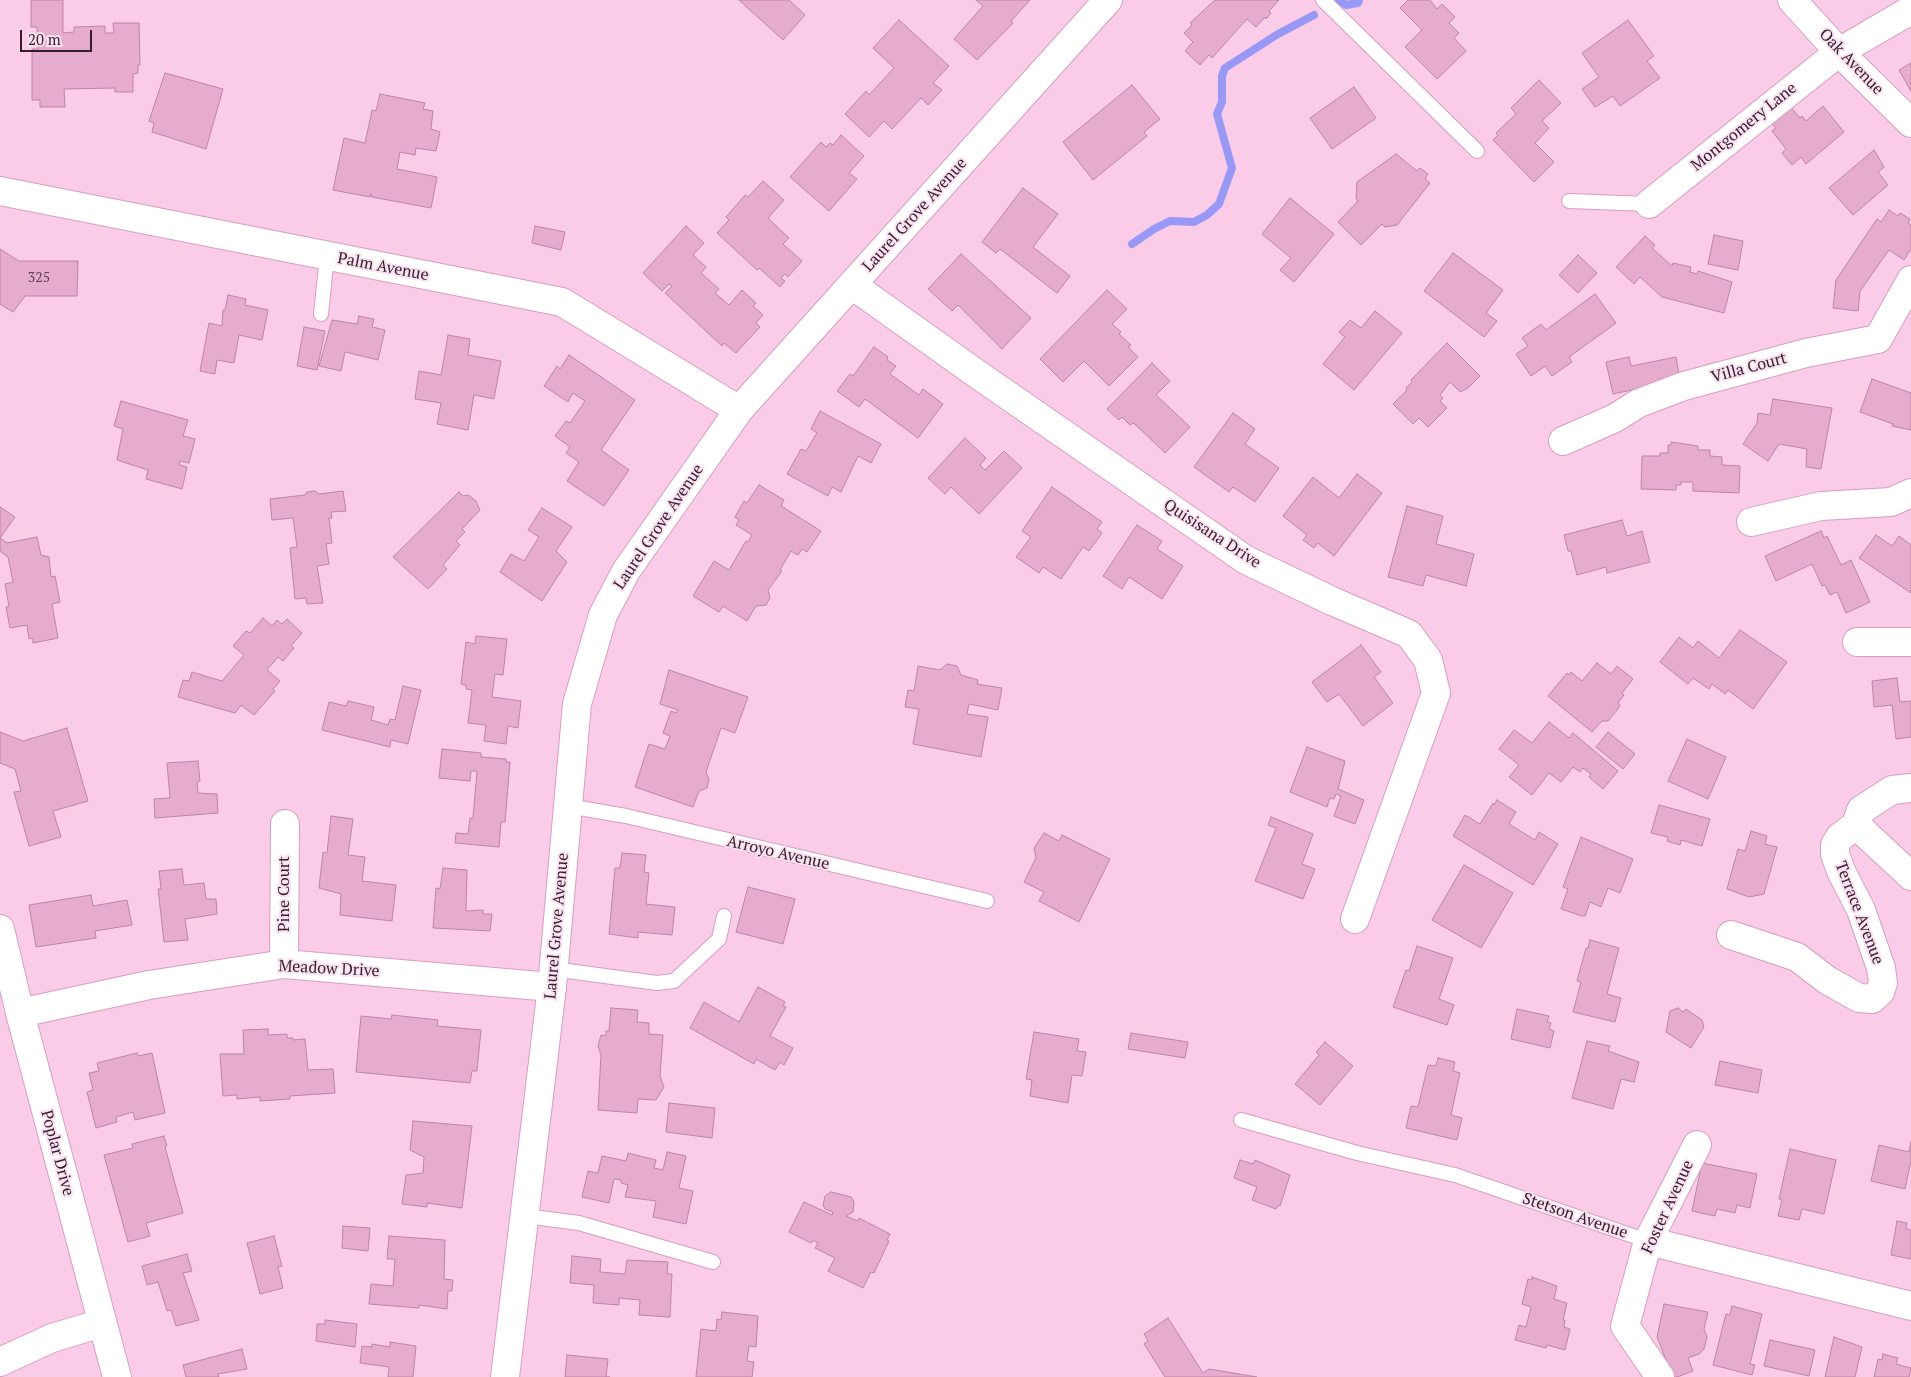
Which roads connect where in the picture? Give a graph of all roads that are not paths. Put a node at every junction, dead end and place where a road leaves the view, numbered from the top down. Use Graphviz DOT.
graph roads {
  1 [pos="1108,0"];
  2 [pos="1323,0"];
  3 [pos="1792,0"];
  4 [pos="1911,10"];
  5 [pos="1839,52"];
  6 [pos="1911,123"];
  7 [pos="1477,151"];
  8 [pos="0,191"];
  9 [pos="1569,201"];
  10 [pos="1649,204"];
  11 [pos="327,256"];
  12 [pos="1911,280"];
  13 [pos="852,284"];
  14 [pos="321,314"];
  15 [pos="739,410"];
  16 [pos="1563,441"];
  17 [pos="1911,493"];
  18 [pos="1751,522"];
  19 [pos="1857,642"];
  20 [pos="1911,642"];
  21 [pos="1911,788"];
  22 [pos="568,806"];
  23 [pos="285,824"];
  24 [pos="1856,825"];
  25 [pos="1911,876"];
  26 [pos="987,901"];
  27 [pos="724,916"];
  28 [pos="1356,919"];
  29 [pos="0,929"];
  30 [pos="1731,935"];
  31 [pos="284,964"];
  32 [pos="553,978"];
  33 [pos="20,1013"];
  34 [pos="1240,1120"];
  35 [pos="1697,1145"];
  36 [pos="525,1216"];
  37 [pos="1648,1241"];
  38 [pos="713,1262"];
  39 [pos="1911,1306"];
  40 [pos="102,1323"];
  41 [pos="0,1362"];
  42 [pos="117,1377"];
  43 [pos="505,1377"];
  44 [pos="1660,1377"];
  1 -- 13 [label="street, Laurel Grove Avenue"];
  2 -- 7 [label="lane"];
  3 -- 5 [label="street, Oak Avenue"];
  4 -- 5 [label="street, Montgomery Lane"];
  5 -- 6 [label="street, Oak Avenue"];
  5 -- 10 [label="street, Montgomery Lane"];
  8 -- 11 [label="street, Palm Avenue"];
  9 -- 10 [label="lane"];
  11 -- 14 [label="lane"];
  11 -- 15 [label="street, Palm Avenue"];
  12 -- 16 [label="street, Villa Court"];
  13 -- 15 [label="street, Laurel Grove Avenue"];
  13 -- 28 [label="street, Quisisana Drive"];
  15 -- 22 [label="street, Laurel Grove Avenue"];
  17 -- 18 [label="street"];
  19 -- 20 [label="street"];
  21 -- 24 [label="street, Terrace Avenue"];
  22 -- 26 [label="lane, Arroyo Avenue"];
  22 -- 32 [label="street, Laurel Grove Avenue"];
  23 -- 31 [label="street, Pine Court"];
  24 -- 25 [label="street"];
  24 -- 30 [label="street, Terrace Avenue"];
  27 -- 32 [label="lane"];
  29 -- 33 [label="street, Poplar Drive"];
  31 -- 32 [label="street, Meadow Drive"];
  31 -- 33 [label="street, Meadow Drive"];
  32 -- 36 [label="street, Laurel Grove Avenue"];
  33 -- 40 [label="street, Poplar Drive"];
  34 -- 37 [label="lane, Stetson Avenue"];
  35 -- 37 [label="street, Foster Avenue"];
  36 -- 38 [label="lane"];
  36 -- 43 [label="street, Laurel Grove Avenue"];
  37 -- 39 [label="street, Stetson Avenue"];
  37 -- 44 [label="street, Foster Avenue"];
  40 -- 41 [label="street"];
  40 -- 42 [label="street, Poplar Drive"];
}
